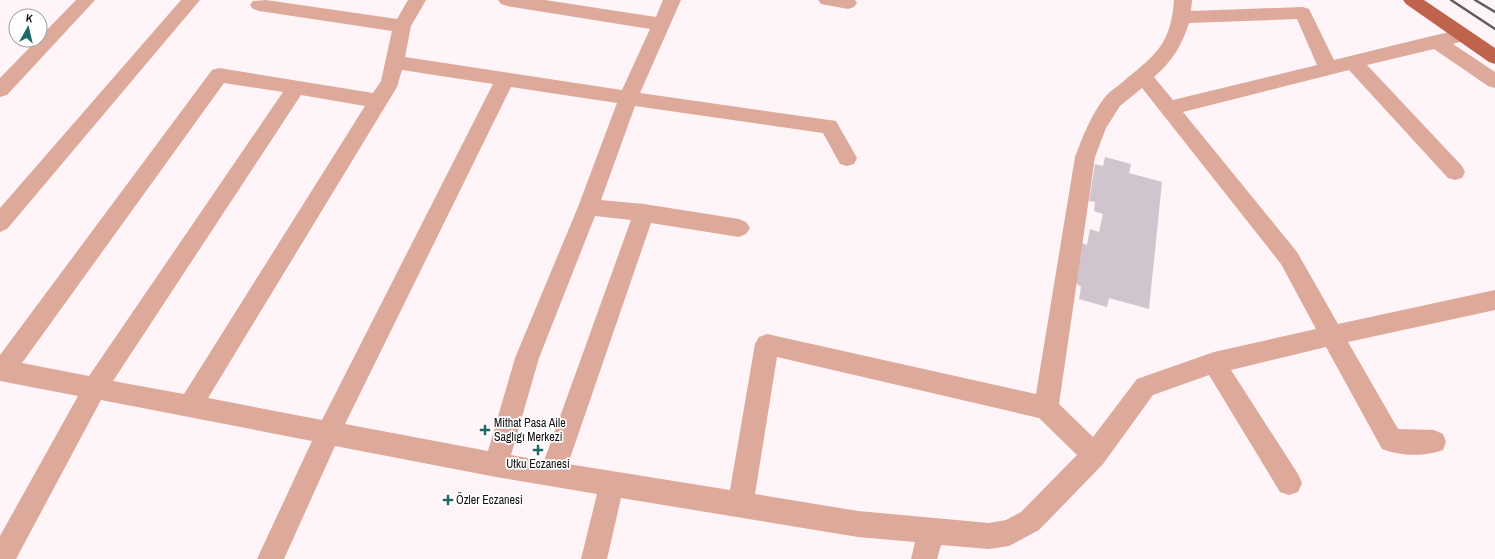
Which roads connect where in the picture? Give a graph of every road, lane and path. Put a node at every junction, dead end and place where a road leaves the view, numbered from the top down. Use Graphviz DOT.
graph roads {
  1 [pos="86,0"];
  2 [pos="191,0"];
  3 [pos="417,0"];
  4 [pos="507,0"];
  5 [pos="672,0"];
  6 [pos="827,0"];
  7 [pos="1412,0"];
  8 [pos="848,3"];
  9 [pos="259,5"];
  10 [pos="1301,7"];
  11 [pos="1183,8"];
  12 [pos="661,24"];
  13 [pos="402,26"];
  14 [pos="1463,35"];
  15 [pos="1436,41"];
  16 [pos="1495,57"];
  17 [pos="394,62"];
  18 [pos="1353,62"];
  19 [pos="1328,68"];
  20 [pos="1142,75"];
  21 [pos="505,80"];
  22 [pos="1495,81"];
  23 [pos="296,88"];
  24 [pos="0,90"];
  25 [pos="628,98"];
  26 [pos="378,101"];
  27 [pos="1170,108"];
  28 [pos="847,158"];
  29 [pos="1455,172"];
  30 [pos="588,207"];
  31 [pos="644,213"];
  32 [pos="0,222"];
  33 [pos="739,228"];
  34 [pos="1495,300"];
  35 [pos="1333,335"];
  36 [pos="1214,363"];
  37 [pos="2,370"];
  38 [pos="95,388"];
  39 [pos="190,406"];
  40 [pos="1046,408"];
  41 [pos="328,433"];
  42 [pos="1434,442"];
  43 [pos="1094,455"];
  44 [pos="496,465"];
  45 [pos="552,474"];
  46 [pos="1289,483"];
  47 [pos="612,484"];
  48 [pos="740,505"];
  49 [pos="931,532"];
  50 [pos="2,559"];
  51 [pos="270,559"];
  52 [pos="594,559"];
  53 [pos="924,559"];
  1 -- 24 [label="street"];
  2 -- 32 [label="street"];
  3 -- 13 [label="street"];
  4 -- 12 [label="street"];
  5 -- 12 [label="street"];
  6 -- 8 [label="street"];
  7 -- 14 [label="main road"];
  9 -- 13 [label="street"];
  10 -- 11 [label="street"];
  10 -- 19 [label="street"];
  11 -- 20 [label="street"];
  12 -- 25 [label="street"];
  13 -- 17 [label="street"];
  14 -- 15 [label="street"];
  14 -- 16 [label="main road"];
  15 -- 18 [label="street"];
  15 -- 22 [label="street"];
  17 -- 21 [label="street"];
  17 -- 26 [label="street"];
  18 -- 19 [label="street"];
  18 -- 29 [label="street"];
  19 -- 27 [label="street"];
  20 -- 27 [label="street"];
  20 -- 40 [label="street"];
  21 -- 25 [label="street"];
  21 -- 41 [label="street"];
  23 -- 26 [label="street"];
  23 -- 37 [label="street"];
  23 -- 38 [label="street"];
  25 -- 28 [label="street"];
  25 -- 30 [label="street"];
  26 -- 39 [label="street"];
  27 -- 35 [label="street"];
  30 -- 31 [label="street"];
  30 -- 44 [label="street"];
  31 -- 33 [label="street"];
  31 -- 45 [label="street"];
  34 -- 35 [label="street"];
  35 -- 36 [label="street"];
  35 -- 42 [label="street"];
  36 -- 43 [label="street"];
  36 -- 46 [label="street"];
  37 -- 38 [label="street"];
  38 -- 39 [label="street"];
  38 -- 50 [label="street"];
  39 -- 41 [label="street"];
  40 -- 43 [label="street"];
  40 -- 48 [label="street"];
  41 -- 44 [label="street"];
  41 -- 51 [label="street"];
  43 -- 49 [label="street"];
  44 -- 45 [label="street"];
  45 -- 47 [label="street"];
  47 -- 48 [label="street"];
  47 -- 52 [label="street"];
  48 -- 49 [label="street"];
  49 -- 53 [label="street"];
}
